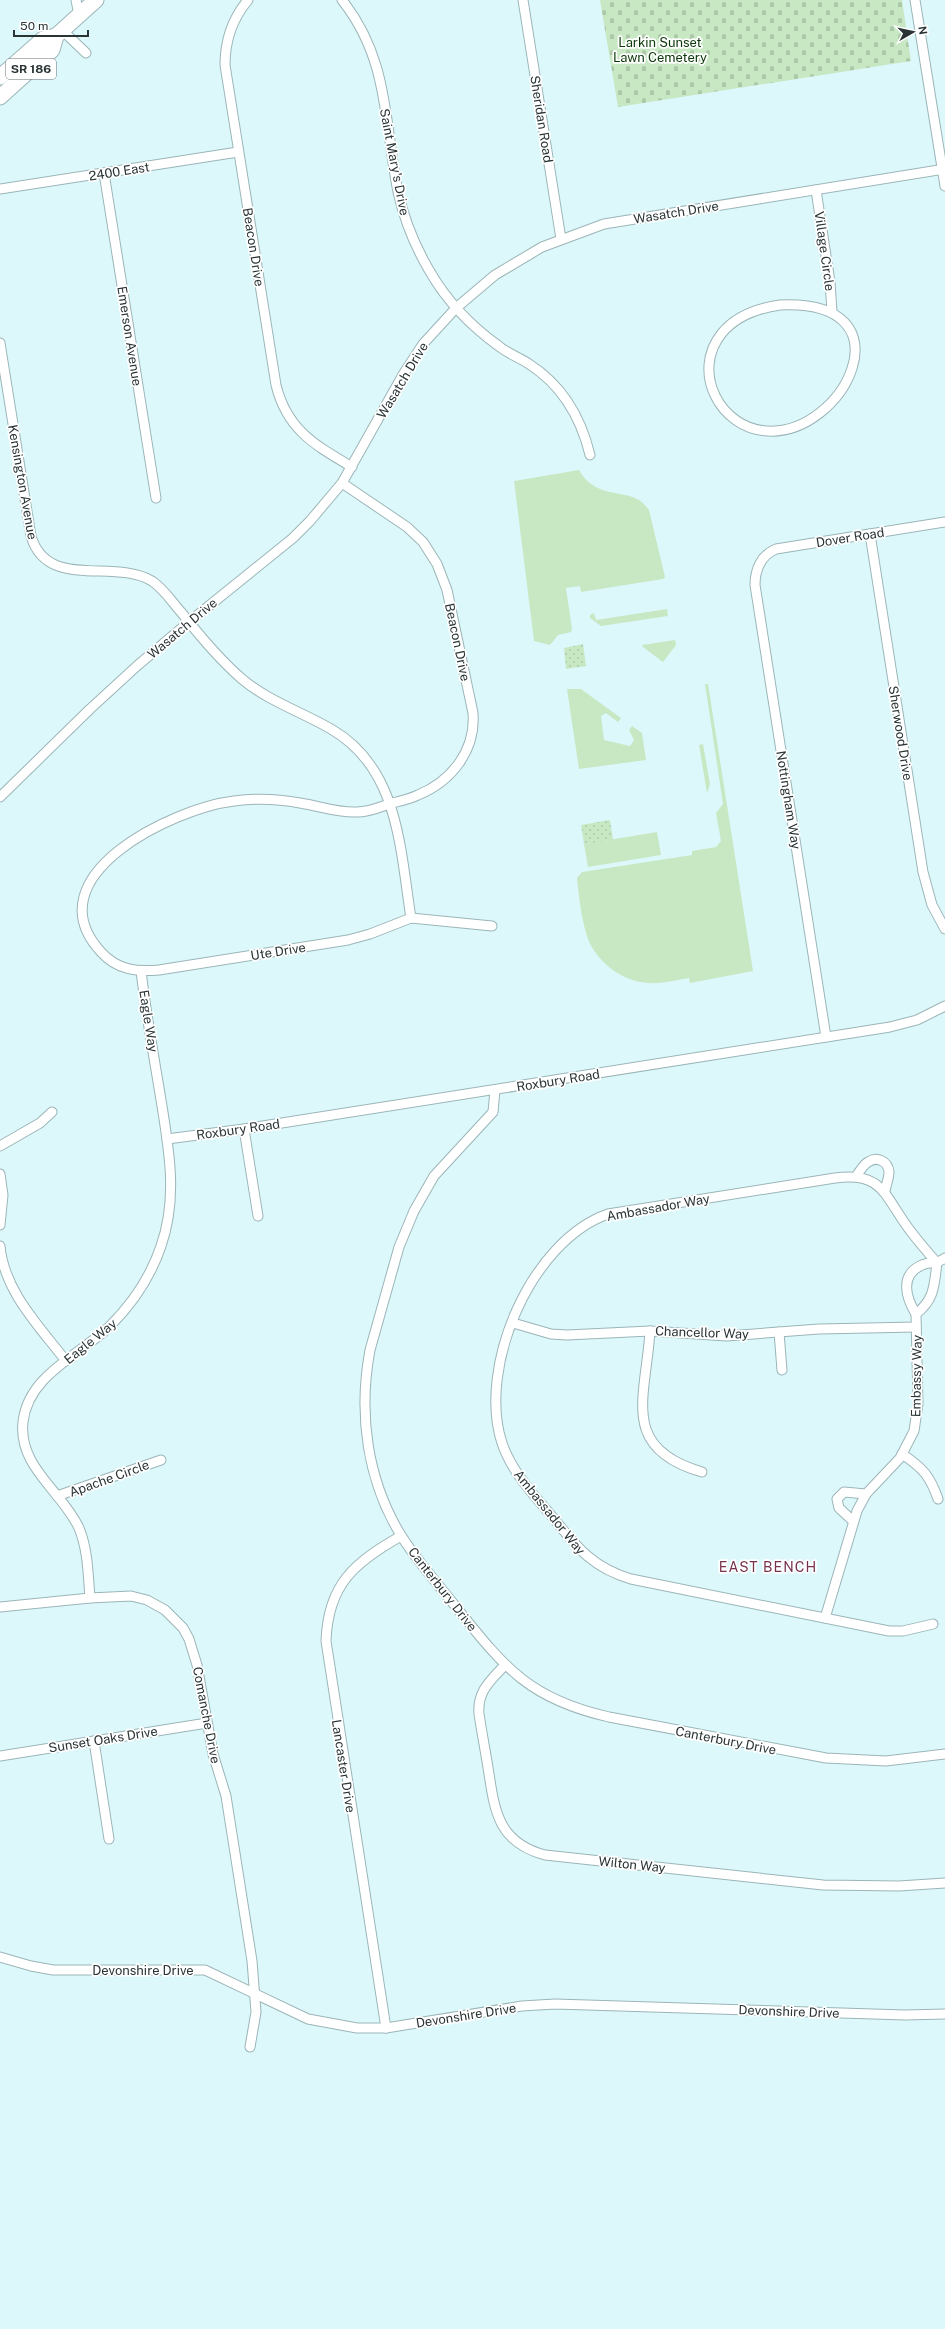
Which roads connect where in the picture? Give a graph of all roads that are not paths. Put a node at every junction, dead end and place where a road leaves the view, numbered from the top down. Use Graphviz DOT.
graph roads {
  1 [pos="76,0"];
  2 [pos="96,0"];
  3 [pos="248,0"];
  4 [pos="342,0"];
  5 [pos="523,0"];
  6 [pos="915,0"];
  7 [pos="79,15"];
  8 [pos="59,33"];
  9 [pos="86,53"];
  10 [pos="0,77"];
  11 [pos="0,97"];
  12 [pos="238,152"];
  13 [pos="944,169"];
  14 [pos="104,173"];
  15 [pos="945,186"];
  16 [pos="0,189"];
  17 [pos="816,190"];
  18 [pos="561,239"];
  19 [pos="456,308"];
  20 [pos="832,312"];
  21 [pos="0,344"];
  22 [pos="590,455"];
  23 [pos="352,467"];
  24 [pos="342,483"];
  25 [pos="156,498"];
  26 [pos="945,522"];
  27 [pos="870,534"];
  28 [pos="760,563"];
  29 [pos="189,622"];
  30 [pos="0,797"];
  31 [pos="391,804"];
  32 [pos="411,918"];
  33 [pos="492,926"];
  34 [pos="945,929"];
  35 [pos="141,971"];
  36 [pos="945,1006"];
  37 [pos="826,1037"];
  38 [pos="495,1090"];
  39 [pos="52,1112"];
  40 [pos="244,1129"];
  41 [pos="167,1139"];
  42 [pos="0,1146"];
  43 [pos="0,1174"];
  44 [pos="856,1177"];
  45 [pos="885,1191"];
  46 [pos="258,1216"];
  47 [pos="0,1225"];
  48 [pos="0,1246"];
  49 [pos="941,1261"];
  50 [pos="916,1314"];
  51 [pos="513,1323"];
  52 [pos="916,1327"];
  53 [pos="650,1331"];
  54 [pos="779,1332"];
  55 [pos="66,1360"];
  56 [pos="782,1370"];
  57 [pos="902,1454"];
  58 [pos="161,1460"];
  59 [pos="702,1472"];
  60 [pos="866,1494"];
  61 [pos="57,1496"];
  62 [pos="938,1499"];
  63 [pos="853,1521"];
  64 [pos="401,1536"];
  65 [pos="90,1598"];
  66 [pos="0,1607"];
  67 [pos="825,1618"];
  68 [pos="933,1624"];
  69 [pos="505,1665"];
  70 [pos="207,1723"];
  71 [pos="94,1741"];
  72 [pos="945,1754"];
  73 [pos="0,1756"];
  74 [pos="109,1839"];
  75 [pos="945,1882"];
  76 [pos="0,1957"];
  77 [pos="256,1994"];
  78 [pos="945,2014"];
  79 [pos="386,2028"];
  80 [pos="250,2047"];
  1 -- 7 [label="street"];
  2 -- 7 [label="main road, SR 186"];
  3 -- 12 [label="street, Beacon Drive"];
  4 -- 19 [label="street, Saint Mary's Drive"];
  5 -- 18 [label="street, Sheridan Road"];
  6 -- 13 [label="street"];
  7 -- 8 [label="main road, SR 186"];
  8 -- 9 [label="street"];
  8 -- 10 [label="main road, SR 186"];
  8 -- 11 [label="main road, SR 186"];
  12 -- 14 [label="street, 2400 East"];
  12 -- 23 [label="street, Beacon Drive"];
  13 -- 15 [label="street"];
  13 -- 17 [label="street, Wasatch Drive"];
  14 -- 16 [label="street, 2400 East"];
  14 -- 25 [label="street, Emerson Avenue"];
  17 -- 18 [label="street, Wasatch Drive"];
  17 -- 20 [label="street, Village Circle"];
  18 -- 19 [label="street, Wasatch Drive"];
  19 -- 22 [label="street, Saint Mary's Drive"];
  19 -- 23 [label="street, Wasatch Drive"];
  20 -- 20 [label="street, Village Circle"];
  21 -- 29 [label="street, Kensington Avenue"];
  23 -- 24 [label="street, Wasatch Drive"];
  24 -- 29 [label="street, Wasatch Drive"];
  24 -- 31 [label="street, Beacon Drive"];
  26 -- 27 [label="street, Dover Road"];
  27 -- 28 [label="street, Dover Road"];
  27 -- 34 [label="street, Sherwood Drive"];
  28 -- 37 [label="street, Nottingham Way"];
  29 -- 30 [label="street, Wasatch Drive"];
  29 -- 31 [label="street, Kensington Avenue"];
  31 -- 32 [label="street, Kensington Avenue"];
  31 -- 35 [label="street, Beacon Drive"];
  32 -- 33 [label="street"];
  32 -- 35 [label="street, Ute Drive"];
  35 -- 41 [label="street, Eagle Way"];
  36 -- 37 [label="street, Roxbury Road"];
  37 -- 38 [label="street, Roxbury Road"];
  38 -- 40 [label="street, Roxbury Road"];
  38 -- 64 [label="street, Canterbury Drive"];
  39 -- 42 [label="street"];
  40 -- 41 [label="street, Roxbury Road"];
  40 -- 46 [label="street"];
  41 -- 55 [label="street, Eagle Way"];
  43 -- 47 [label="street"];
  44 -- 45 [label="street, Ambassador Way"];
  44 -- 45 [label="street"];
  44 -- 51 [label="street, Ambassador Way"];
  45 -- 49 [label="street, Ambassador Way"];
  48 -- 55 [label="street"];
  49 -- 50 [label="street"];
  49 -- 50 [label="street, Embassy Way"];
  50 -- 52 [label="street, Embassy Way"];
  51 -- 53 [label="street, Chancellor Way"];
  51 -- 67 [label="street, Ambassador Way"];
  52 -- 54 [label="street, Chancellor Way"];
  52 -- 57 [label="street, Embassy Way"];
  53 -- 54 [label="street, Chancellor Way"];
  53 -- 59 [label="street"];
  54 -- 56 [label="street"];
  55 -- 61 [label="street, Eagle Way"];
  57 -- 60 [label="street, Embassy Way"];
  57 -- 62 [label="street"];
  58 -- 61 [label="street, Apache Circle"];
  60 -- 63 [label="street, Embassy Way"];
  60 -- 63 [label="street"];
  61 -- 65 [label="street, Eagle Way"];
  63 -- 67 [label="street, Embassy Way"];
  64 -- 69 [label="street, Canterbury Drive"];
  64 -- 79 [label="street, Lancaster Drive"];
  65 -- 66 [label="street, Comanche Drive"];
  65 -- 70 [label="street, Comanche Drive"];
  67 -- 68 [label="street, Ambassador Way"];
  69 -- 72 [label="street, Canterbury Drive"];
  69 -- 75 [label="street, Wilton Way"];
  70 -- 71 [label="street, Sunset Oaks Drive"];
  70 -- 77 [label="street, Comanche Drive"];
  71 -- 73 [label="street, Sunset Oaks Drive"];
  71 -- 74 [label="street"];
  76 -- 77 [label="street, Devonshire Drive"];
  77 -- 79 [label="street, Devonshire Drive"];
  77 -- 80 [label="street, Comanche Drive"];
  78 -- 79 [label="street, Devonshire Drive"];
}
